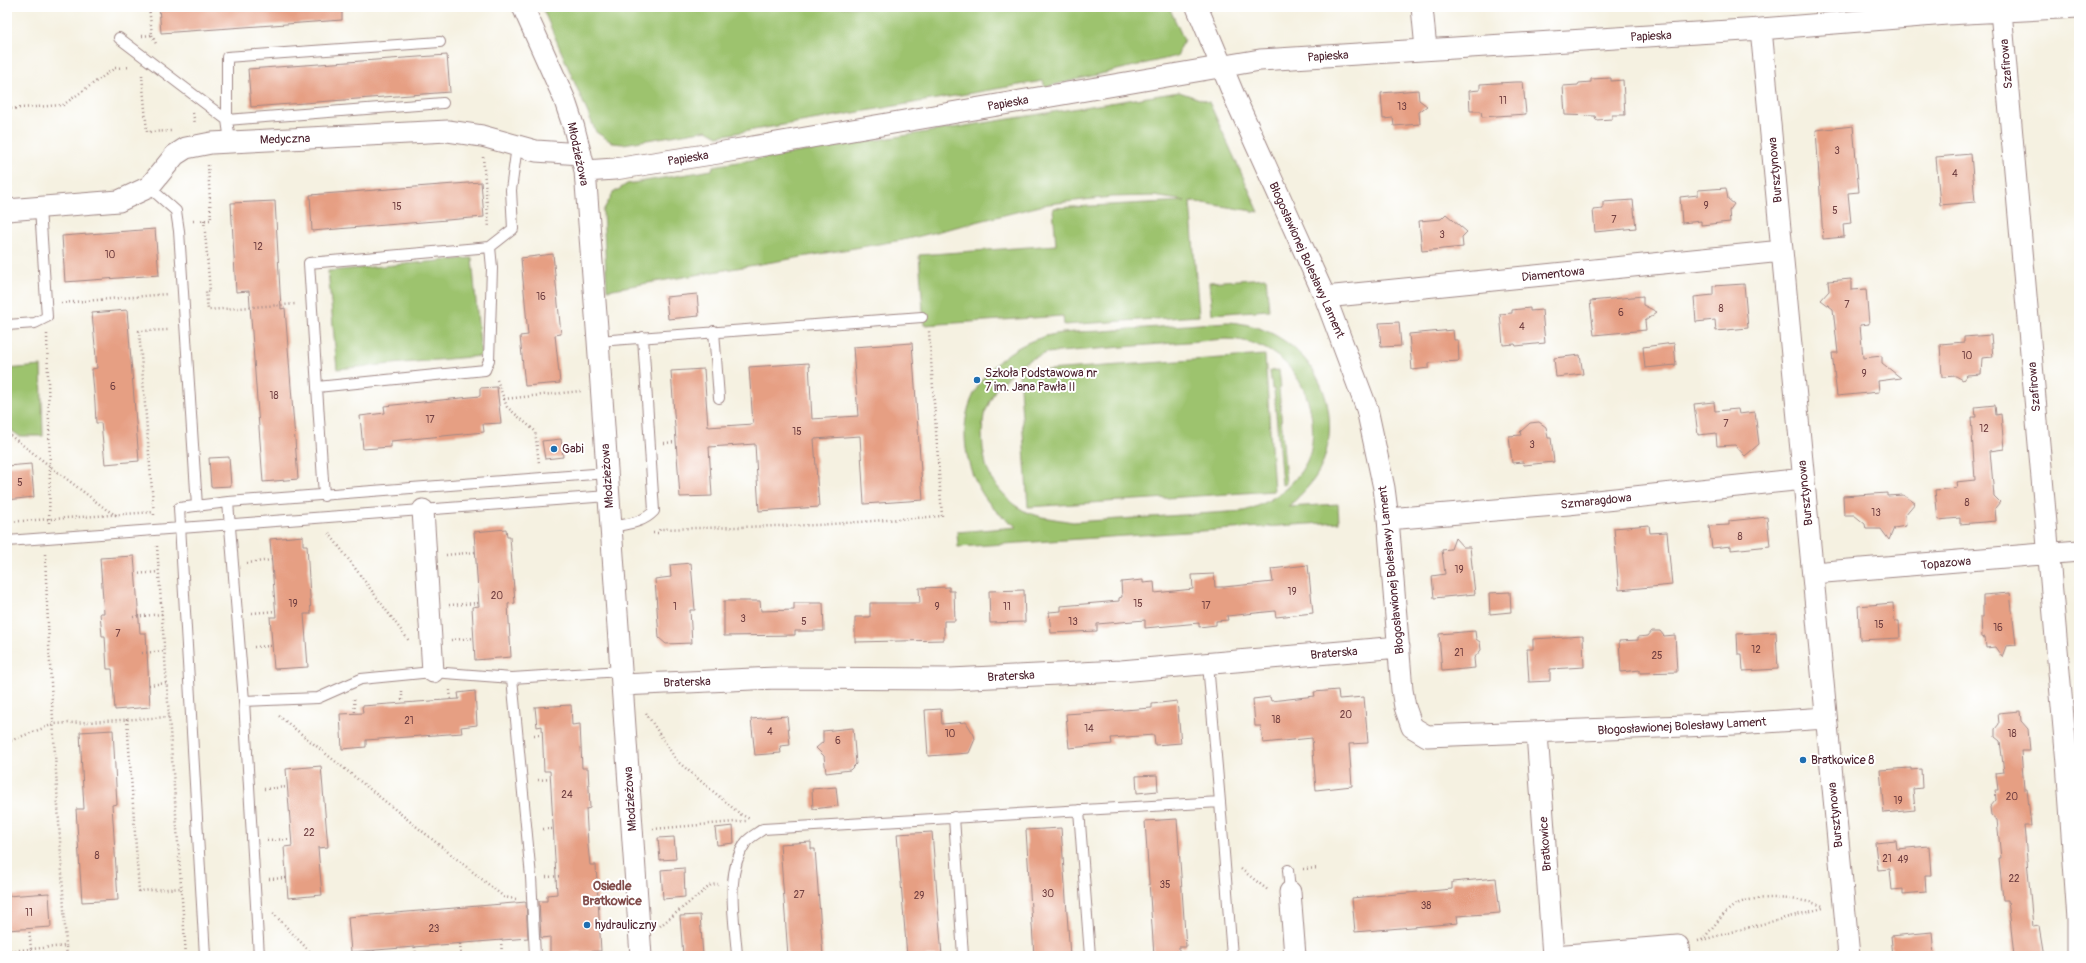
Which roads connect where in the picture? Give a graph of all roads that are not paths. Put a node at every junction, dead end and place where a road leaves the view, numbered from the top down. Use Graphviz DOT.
graph roads {
  1 [pos="523,7"];
  2 [pos="1197,7"];
  3 [pos="1422,7"];
  4 [pos="2079,7"];
  5 [pos="2002,11"];
  6 [pos="1761,29"];
  7 [pos="119,38"];
  8 [pos="440,42"];
  9 [pos="1426,49"];
  10 [pos="1223,66"];
  11 [pos="443,103"];
  12 [pos="228,120"];
  13 [pos="230,141"];
  14 [pos="517,146"];
  15 [pos="583,163"];
  16 [pos="149,187"];
  17 [pos="40,208"];
  18 [pos="7,210"];
  19 [pos="490,247"];
  20 [pos="1782,251"];
  21 [pos="1325,297"];
  22 [pos="922,317"];
  23 [pos="7,325"];
  24 [pos="714,331"];
  25 [pos="643,337"];
  26 [pos="598,341"];
  27 [pos="317,387"];
  28 [pos="719,398"];
  29 [pos="607,473"];
  30 [pos="1804,479"];
  31 [pos="324,496"];
  32 [pos="608,496"];
  33 [pos="228,502"];
  34 [pos="196,506"];
  35 [pos="423,510"];
  36 [pos="1388,519"];
  37 [pos="230,524"];
  38 [pos="611,527"];
  39 [pos="179,528"];
  40 [pos="7,541"];
  41 [pos="2079,551"];
  42 [pos="2049,554"];
  43 [pos="1813,573"];
  44 [pos="1399,647"];
  45 [pos="1208,664"];
  46 [pos="432,672"];
  47 [pos="512,678"];
  48 [pos="622,678"];
  49 [pos="244,701"];
  50 [pos="1826,718"];
  51 [pos="1537,732"];
  52 [pos="2073,762"];
  53 [pos="1220,802"];
  54 [pos="1079,810"];
  55 [pos="954,817"];
  56 [pos="1288,870"];
  57 [pos="1290,892"];
  58 [pos="2079,919"];
  59 [pos="1679,951"];
  60 [pos="205,956"];
  61 [pos="259,956"];
  62 [pos="535,956"];
  63 [pos="641,956"];
  64 [pos="737,956"];
  65 [pos="963,956"];
  66 [pos="1090,956"];
  67 [pos="1232,956"];
  68 [pos="1295,956"];
  69 [pos="1554,956"];
  70 [pos="1849,956"];
  71 [pos="2078,956"];
  1 -- 15 [label="street, Młodzieżowa"];
  2 -- 10 [label="street, Błogosławionej Bolesławy Lament"];
  3 -- 9 [label="street"];
  4 -- 5 [label="street, Papieska"];
  5 -- 6 [label="street, Papieska"];
  5 -- 42 [label="street, Szafirowa"];
  6 -- 9 [label="street, Papieska"];
  6 -- 20 [label="street, Bursztynowa"];
  7 -- 12 [label="lane"];
  8 -- 12 [label="lane"];
  9 -- 10 [label="street, Papieska"];
  10 -- 15 [label="street, Papieska"];
  10 -- 21 [label="street, Błogosławionej Bolesławy Lament"];
  11 -- 12 [label="lane"];
  12 -- 13 [label="lane"];
  13 -- 14 [label="street, Medyczna"];
  13 -- 16 [label="street, Medyczna"];
  14 -- 15 [label="street, Medyczna"];
  14 -- 19 [label="lane"];
  15 -- 26 [label="street, Młodzieżowa"];
  16 -- 17 [label="street, Medyczna"];
  16 -- 34 [label="lane"];
  17 -- 18 [label="street, Medyczna"];
  17 -- 23 [label="lane"];
  19 -- 27 [label="lane"];
  19 -- 27 [label="lane"];
  20 -- 21 [label="street, Diamentowa"];
  20 -- 30 [label="street, Bursztynowa"];
  21 -- 36 [label="street, Błogosławionej Bolesławy Lament"];
  22 -- 24 [label="lane"];
  24 -- 25 [label="lane"];
  24 -- 28 [label="lane"];
  25 -- 26 [label="lane"];
  25 -- 38 [label="lane"];
  26 -- 29 [label="street, Młodzieżowa"];
  27 -- 31 [label="lane"];
  29 -- 31 [label="lane"];
  29 -- 32 [label="street, Młodzieżowa"];
  30 -- 36 [label="street, Szmaragdowa"];
  30 -- 43 [label="street, Bursztynowa"];
  31 -- 33 [label="lane"];
  32 -- 35 [label="lane"];
  32 -- 38 [label="street, Młodzieżowa"];
  33 -- 34 [label="lane"];
  33 -- 37 [label="lane"];
  34 -- 39 [label="lane"];
  35 -- 37 [label="lane"];
  35 -- 46 [label="street"];
  36 -- 44 [label="street, Błogosławionej Bolesławy Lament"];
  37 -- 39 [label="lane"];
  37 -- 49 [label="lane"];
  38 -- 48 [label="street, Młodzieżowa"];
  39 -- 40 [label="lane"];
  39 -- 60 [label="lane"];
  41 -- 42 [label="street, Topazowa"];
  42 -- 43 [label="street, Topazowa"];
  42 -- 52 [label="street, Szafirowa"];
  43 -- 50 [label="street, Bursztynowa"];
  44 -- 45 [label="street, Braterska"];
  44 -- 51 [label="street, Błogosławionej Bolesławy Lament"];
  45 -- 48 [label="street, Braterska"];
  45 -- 53 [label="lane"];
  46 -- 47 [label="lane"];
  46 -- 49 [label="lane"];
  47 -- 48 [label="lane"];
  47 -- 62 [label="lane"];
  48 -- 63 [label="street, Młodzieżowa"];
  49 -- 61 [label="lane"];
  50 -- 51 [label="street, Błogosławionej Bolesławy Lament"];
  50 -- 70 [label="street, Bursztynowa"];
  51 -- 69 [label="street, Bratkowice"];
  52 -- 58 [label="street, Szafirowa"];
  53 -- 54 [label="lane"];
  53 -- 67 [label="lane"];
  54 -- 55 [label="lane"];
  54 -- 66 [label="lane"];
  55 -- 64 [label="lane"];
  55 -- 65 [label="lane"];
  56 -- 57 [label="lane"];
  57 -- 68 [label="street"];
  58 -- 71 [label="street, Szafirowa"];
  59 -- 69 [label="street, Bratkowice"];
}
